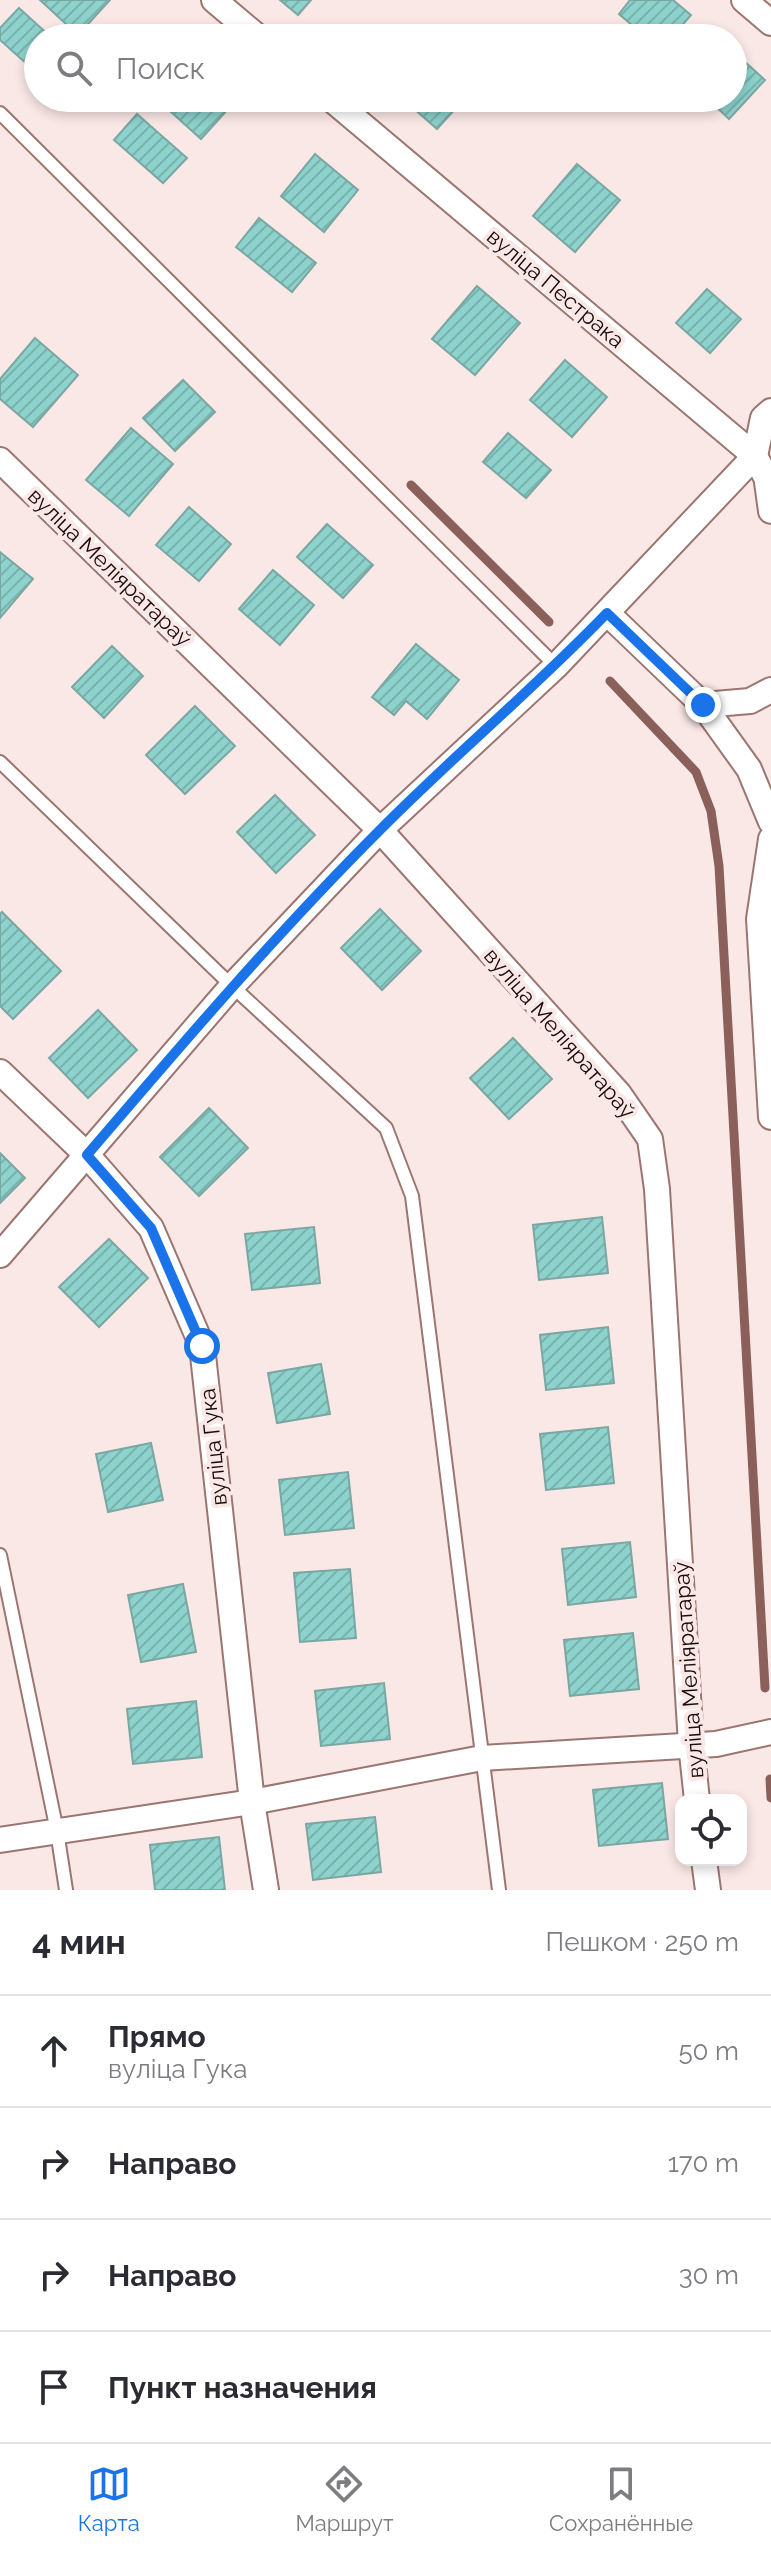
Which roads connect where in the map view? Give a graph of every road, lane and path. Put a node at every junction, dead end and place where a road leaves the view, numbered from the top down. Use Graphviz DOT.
graph roads {
  1 [pos="214,0"];
  2 [pos="744,0"];
  3 [pos="771,23"];
  4 [pos="242,24"];
  5 [pos="347,112"];
  6 [pos="0,113"];
  7 [pos="771,411"];
  8 [pos="755,456"];
  9 [pos="0,460"];
  10 [pos="769,485"];
  11 [pos="771,511"];
  12 [pos="607,613"];
  13 [pos="556,666"];
  14 [pos="771,690"];
  15 [pos="703,705"];
  16 [pos="0,762"];
  17 [pos="771,822"];
  18 [pos="380,830"];
  19 [pos="771,839"];
  20 [pos="232,986"];
  21 [pos="0,1072"];
  22 [pos="771,1117"];
  23 [pos="87,1155"];
  24 [pos="0,1255"];
  25 [pos="0,1555"];
  26 [pos="771,1732"];
  27 [pos="691,1744"];
  28 [pos="482,1758"];
  29 [pos="696,1794"];
  30 [pos="252,1802"];
  31 [pos="57,1831"];
  32 [pos="0,1840"];
  33 [pos="705,1866"];
  34 [pos="66,1890"];
  35 [pos="266,1890"];
  36 [pos="499,1890"];
  37 [pos="708,1890"];
  1 -- 4 [label="street"];
  2 -- 3 [label="street"];
  5 -- 8 [label="street, вуліца Пестрака"];
  6 -- 13 [label="lane"];
  7 -- 8 [label="street"];
  8 -- 10 [label="street, вуліца Пестрака"];
  8 -- 12 [label="street"];
  9 -- 18 [label="street, вуліца Меліяратараў"];
  10 -- 11 [label="street, вуліца Пестрака"];
  12 -- 13 [label="street"];
  12 -- 15 [label="street"];
  13 -- 18 [label="street"];
  14 -- 15 [label="street"];
  15 -- 17 [label="street"];
  16 -- 20 [label="lane"];
  18 -- 20 [label="street"];
  18 -- 27 [label="street, вуліца Меліяратараў"];
  19 -- 22 [label="street"];
  20 -- 23 [label="street"];
  20 -- 28 [label="lane"];
  21 -- 23 [label="street, вуліца Гука"];
  23 -- 24 [label="street"];
  23 -- 30 [label="street, вуліца Гука"];
  25 -- 31 [label="lane"];
  26 -- 27 [label="street"];
  27 -- 28 [label="street"];
  27 -- 29 [label="street, вуліца Меліяратараў"];
  28 -- 30 [label="street"];
  28 -- 36 [label="lane"];
  30 -- 31 [label="street"];
  30 -- 35 [label="street, вуліца Гука"];
  31 -- 32 [label="street"];
  31 -- 34 [label="lane"];
  33 -- 37 [label="street"];
}
